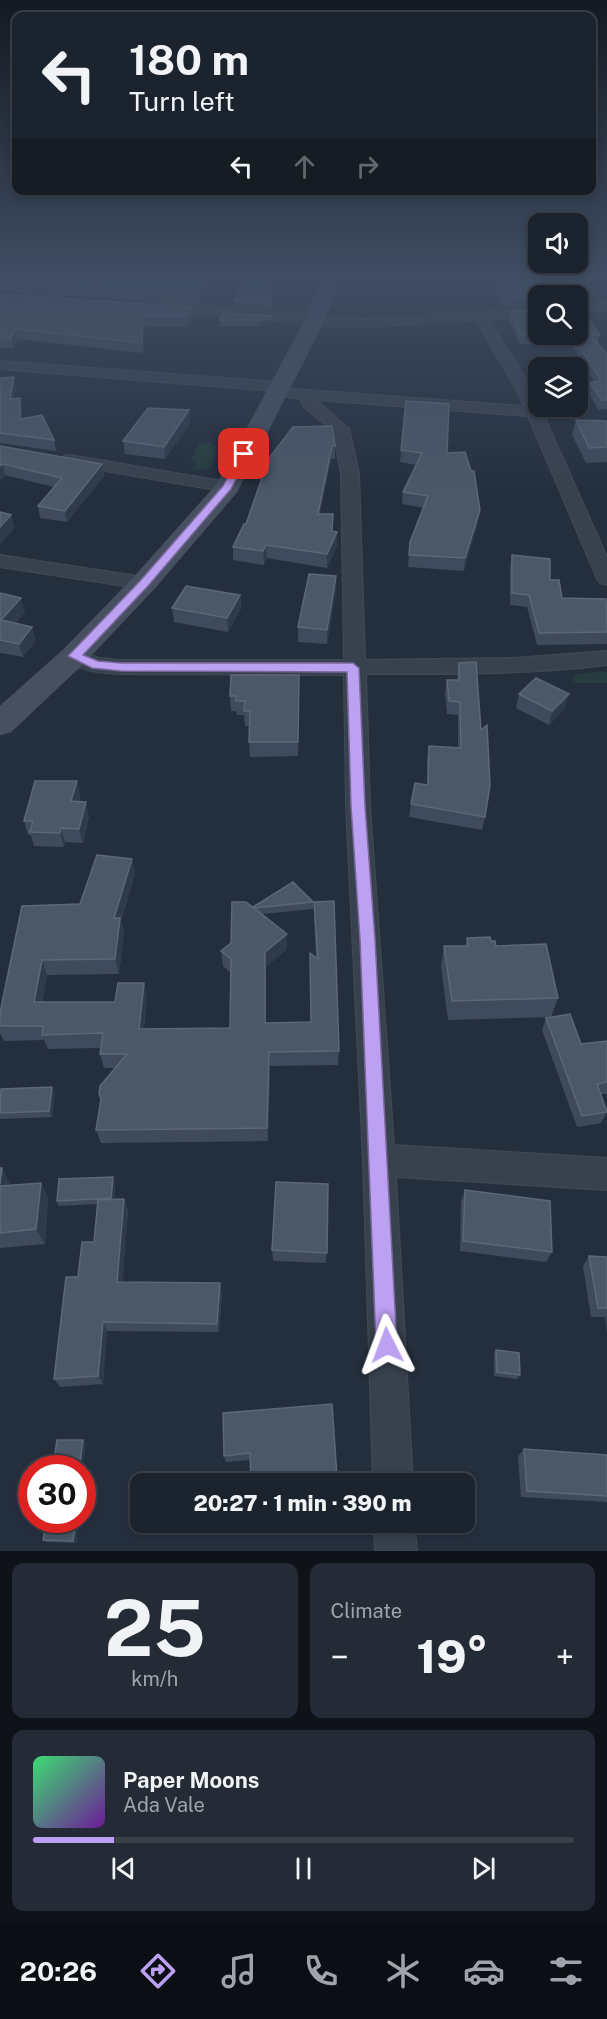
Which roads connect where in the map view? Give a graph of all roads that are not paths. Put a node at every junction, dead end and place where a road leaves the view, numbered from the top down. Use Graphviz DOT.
graph roads {
  1 [pos="300,348"];
  2 [pos="500,348"];
  3 [pos="0,365"];
  4 [pos="279,390"];
  5 [pos="309,395"];
  6 [pos="528,397"];
  7 [pos="528,411"];
  8 [pos="537,417"];
  9 [pos="57,458"];
  10 [pos="228,487"];
  11 [pos="0,561"];
  12 [pos="607,579"];
  13 [pos="144,583"];
  14 [pos="74,656"];
  15 [pos="607,658"];
  16 [pos="353,668"];
  17 [pos="3,718"];
  18 [pos="379,1160"];
  19 [pos="607,1174"];
  20 [pos="393,1473"];
  21 [pos="395,1533"];
  22 [pos="396,1551"];
  1 -- 4 [label="main road"];
  2 -- 6 [label="street"];
  3 -- 4 [label="street"];
  4 -- 5 [label="street"];
  4 -- 10 [label="main road"];
  5 -- 7 [label="street"];
  5 -- 16 [label="street"];
  8 -- 12 [label="street"];
  9 -- 10 [label="street"];
  10 -- 13 [label="main road"];
  11 -- 13 [label="street"];
  13 -- 14 [label="main road"];
  14 -- 16 [label="street"];
  14 -- 17 [label="main road"];
  15 -- 16 [label="street"];
  16 -- 18 [label="street"];
  18 -- 19 [label="street"];
  18 -- 20 [label="street"];
  21 -- 22 [label="street"];
}
